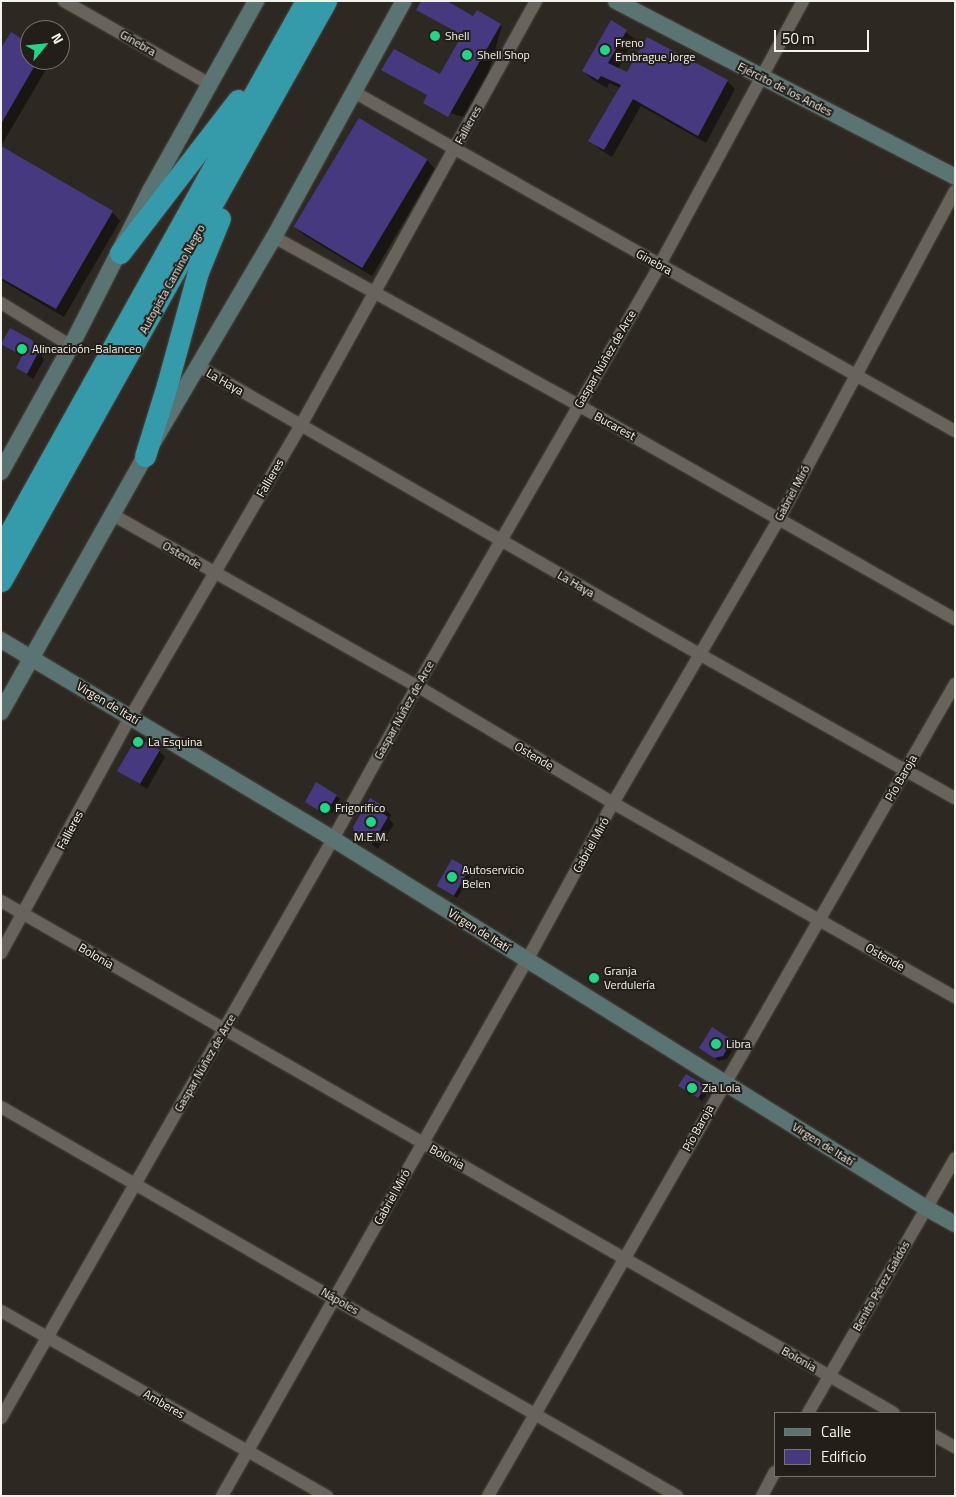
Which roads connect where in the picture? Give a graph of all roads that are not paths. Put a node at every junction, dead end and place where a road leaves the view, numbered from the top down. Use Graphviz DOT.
graph roads {
  1 [pos="64,1"];
  2 [pos="256,1"];
  3 [pos="326,1"];
  4 [pos="404,1"];
  5 [pos="536,1"];
  6 [pos="616,1"];
  7 [pos="803,1"];
  8 [pos="305,4"];
  9 [pos="761,78"];
  10 [pos="211,85"];
  11 [pos="277,91"];
  12 [pos="354,92"];
  13 [pos="454,149"];
  14 [pos="955,177"];
  15 [pos="955,191"];
  16 [pos="274,237"];
  17 [pos="120,253"];
  18 [pos="659,266"];
  19 [pos="374,291"];
  20 [pos="1,302"];
  21 [pos="71,346"];
  22 [pos="198,366"];
  23 [pos="856,373"];
  24 [pos="578,405"];
  25 [pos="301,426"];
  26 [pos="955,431"];
  27 [pos="145,456"];
  28 [pos="1,472"];
  29 [pos="112,515"];
  30 [pos="779,519"];
  31 [pos="500,540"];
  32 [pos="1,548"];
  33 [pos="214,574"];
  34 [pos="1,582"];
  35 [pos="955,619"];
  36 [pos="1,640"];
  37 [pos="699,654"];
  38 [pos="33,658"];
  39 [pos="955,684"];
  40 [pos="417,686"];
  41 [pos="1,712"];
  42 [pos="131,716"];
  43 [pos="906,770"];
  44 [pos="955,798"];
  45 [pos="613,803"];
  46 [pos="333,839"];
  47 [pos="1,901"];
  48 [pos="24,915"];
  49 [pos="820,921"];
  50 [pos="1,953"];
  51 [pos="527,960"];
  52 [pos="955,997"];
  53 [pos="224,1030"];
  54 [pos="724,1083"];
  55 [pos="1,1108"];
  56 [pos="422,1143"];
  57 [pos="955,1158"];
  58 [pos="136,1184"];
  59 [pos="926,1208"];
  60 [pos="955,1224"];
  61 [pos="625,1258"];
  62 [pos="336,1299"];
  63 [pos="1,1311"];
  64 [pos="47,1337"];
  65 [pos="828,1376"];
  66 [pos="809,1412"];
  67 [pos="892,1412"];
  68 [pos="534,1414"];
  69 [pos="1,1418"];
  70 [pos="936,1437"];
  71 [pos="955,1448"];
  72 [pos="247,1451"];
  73 [pos="774,1474"];
  74 [pos="222,1496"];
  75 [pos="327,1496"];
  76 [pos="488,1496"];
  77 [pos="678,1496"];
  78 [pos="762,1496"];
  1 -- 10 [label="street, Ginebra"];
  2 -- 10 [label="street"];
  3 -- 11 [label="highway, Autopista Camino Negro"];
  4 -- 12 [label="street"];
  5 -- 13 [label="street, Fallieres"];
  6 -- 9 [label="street, Ejército de los Andes"];
  7 -- 9 [label="street, Gaspar Núñez de Arce"];
  8 -- 17 [label="highway"];
  8 -- 32 [label="highway, Autopista Camino Negro"];
  9 -- 14 [label="street, Ejército de los Andes"];
  9 -- 18 [label="street, Gaspar Núñez de Arce"];
  10 -- 17 [label="street"];
  11 -- 27 [label="highway"];
  11 -- 34 [label="highway, Autopista Camino Negro"];
  12 -- 13 [label="street, Ginebra"];
  12 -- 16 [label="street"];
  13 -- 18 [label="street, Ginebra"];
  13 -- 19 [label="street, Fallieres"];
  15 -- 23 [label="street, Gabriel Miró"];
  16 -- 19 [label="street, Bucarest"];
  16 -- 22 [label="street"];
  17 -- 21 [label="street"];
  18 -- 23 [label="street, Ginebra"];
  18 -- 24 [label="street, Gaspar Núñez de Arce"];
  19 -- 24 [label="street, Bucarest"];
  19 -- 25 [label="street, Fallieres"];
  20 -- 21 [label="street"];
  21 -- 28 [label="street"];
  22 -- 25 [label="street, La Haya"];
  22 -- 27 [label="street"];
  23 -- 26 [label="street, Ginebra"];
  23 -- 30 [label="street, Gabriel Miró"];
  24 -- 30 [label="street, Bucarest"];
  24 -- 31 [label="street, Gaspar Núñez de Arce"];
  25 -- 31 [label="street, La Haya"];
  25 -- 33 [label="street, Fallieres"];
  27 -- 29 [label="street"];
  29 -- 33 [label="street, Ostende"];
  29 -- 38 [label="street"];
  30 -- 35 [label="street, Bucarest"];
  30 -- 37 [label="street, Gabriel Miró"];
  31 -- 37 [label="street, La Haya"];
  31 -- 40 [label="street, Gaspar Núñez de Arce"];
  33 -- 40 [label="street, Ostende"];
  33 -- 42 [label="street, Fallieres"];
  36 -- 38 [label="street, Virgen de Itatí"];
  37 -- 43 [label="street, La Haya"];
  37 -- 45 [label="street, Gabriel Miró"];
  38 -- 41 [label="street"];
  38 -- 42 [label="street, Virgen de Itatí"];
  39 -- 43 [label="street, Pío Baroja"];
  40 -- 45 [label="street, Ostende"];
  40 -- 46 [label="street, Gaspar Núñez de Arce"];
  42 -- 46 [label="street, Virgen de Itatí"];
  42 -- 48 [label="street, Fallieres"];
  43 -- 44 [label="street, La Haya"];
  43 -- 49 [label="street, Pío Baroja"];
  45 -- 49 [label="street, Ostende"];
  45 -- 51 [label="street, Gabriel Miró"];
  46 -- 51 [label="street, Virgen de Itatí"];
  46 -- 53 [label="street, Gaspar Núñez de Arce"];
  47 -- 48 [label="street, Bolonia"];
  48 -- 50 [label="street, Fallieres"];
  48 -- 53 [label="street, Bolonia"];
  49 -- 52 [label="street, Ostende"];
  49 -- 54 [label="street, Pío Baroja"];
  51 -- 54 [label="street, Virgen de Itatí"];
  51 -- 56 [label="street, Gabriel Miró"];
  53 -- 56 [label="street, Bolonia"];
  53 -- 58 [label="street, Gaspar Núñez de Arce"];
  54 -- 59 [label="street, Virgen de Itatí"];
  54 -- 61 [label="street, Pío Baroja"];
  55 -- 58 [label="street, Nápoles"];
  56 -- 61 [label="street, Bolonia"];
  56 -- 62 [label="street, Gabriel Miró"];
  57 -- 59 [label="street, Benito Pérez Galdós"];
  58 -- 62 [label="street, Nápoles"];
  58 -- 64 [label="street, Gaspar Núñez de Arce"];
  59 -- 60 [label="street, Virgen de Itatí"];
  59 -- 65 [label="street, Benito Pérez Galdós"];
  61 -- 65 [label="street, Bolonia"];
  61 -- 68 [label="street, Pío Baroja"];
  62 -- 68 [label="street, Nápoles"];
  62 -- 72 [label="street, Gabriel Miró"];
  63 -- 64 [label="street, Amberes"];
  64 -- 69 [label="street, Gaspar Núñez de Arce"];
  64 -- 72 [label="street, Amberes"];
  65 -- 66 [label="street, Benito Pérez Galdós"];
  65 -- 67 [label="street, Bolonia"];
  68 -- 76 [label="street, Pío Baroja"];
  68 -- 77 [label="street, Nápoles"];
  70 -- 71 [label="street"];
  72 -- 74 [label="street, Gabriel Miró"];
  72 -- 75 [label="street, Amberes"];
  73 -- 78 [label="street"];
}
